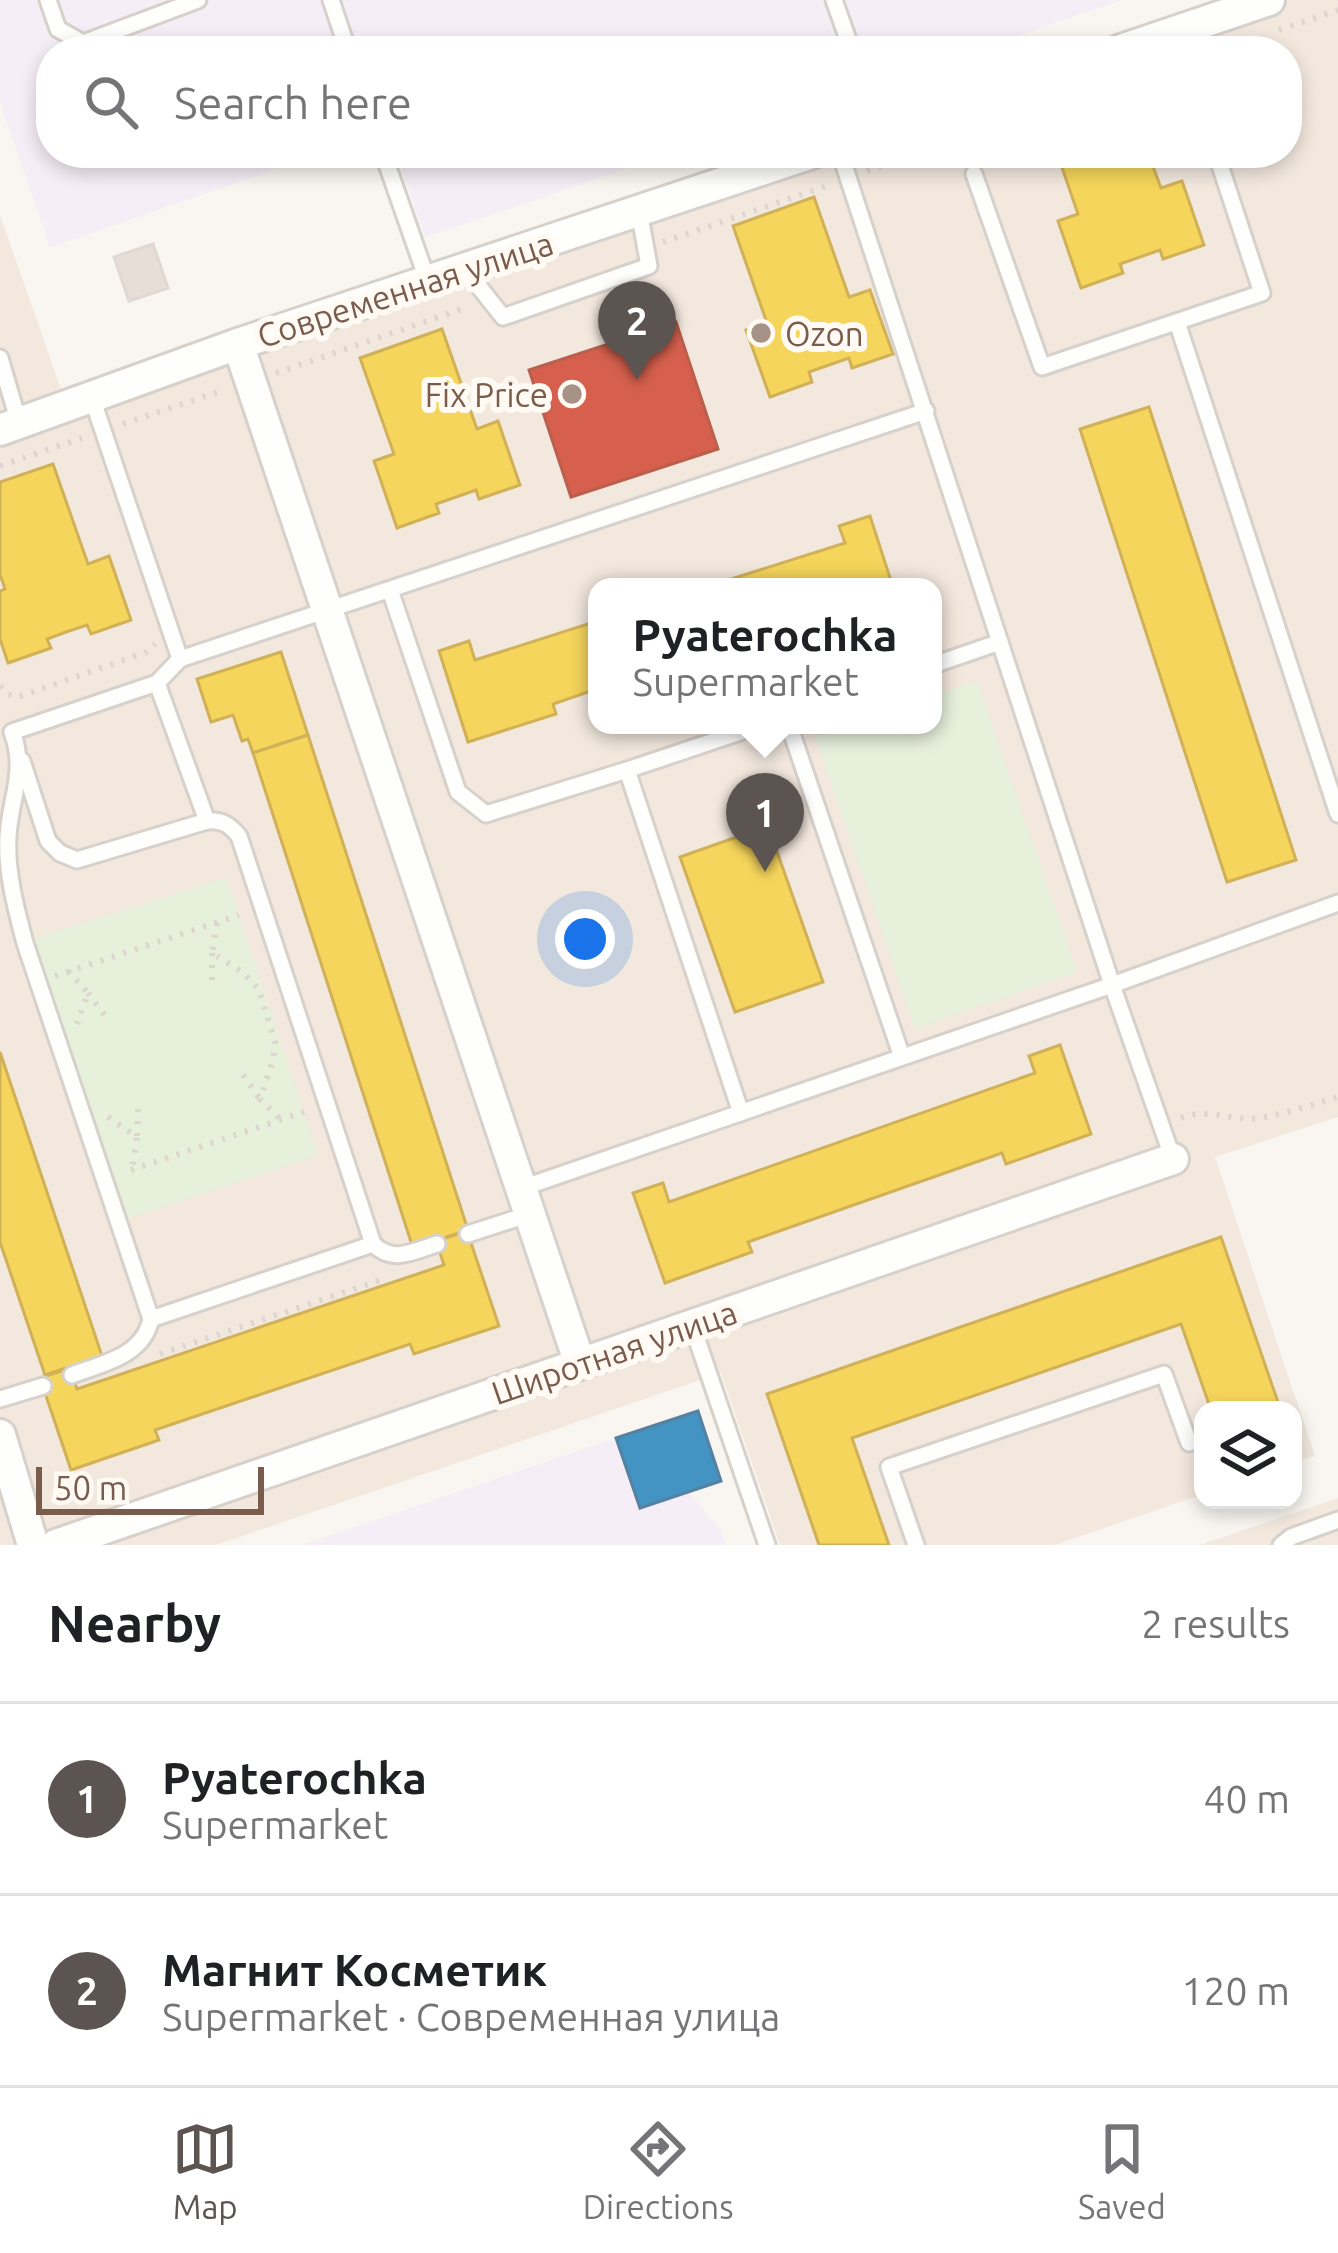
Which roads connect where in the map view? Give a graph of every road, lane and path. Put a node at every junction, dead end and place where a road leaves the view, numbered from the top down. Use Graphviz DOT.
graph roads {
  1 [pos="48,0"];
  2 [pos="198,0"];
  3 [pos="331,0"];
  4 [pos="834,0"];
  5 [pos="1269,0"];
  6 [pos="71,36"];
  7 [pos="101,36"];
  8 [pos="343,36"];
  9 [pos="847,36"];
  10 [pos="1190,36"];
  11 [pos="388,168"];
  12 [pos="767,168"];
  13 [pos="845,168"];
  14 [pos="877,168"];
  15 [pos="1221,168"];
  16 [pos="974,174"];
  17 [pos="848,178"];
  18 [pos="639,211"];
  19 [pos="646,247"];
  20 [pos="465,269"];
  21 [pos="428,282"];
  22 [pos="490,300"];
  23 [pos="1177,322"];
  24 [pos="238,344"];
  25 [pos="0,358"];
  26 [pos="251,382"];
  27 [pos="92,398"];
  28 [pos="926,411"];
  29 [pos="10,426"];
  30 [pos="104,430"];
  31 [pos="0,466"];
  32 [pos="390,590"];
  33 [pos="328,610"];
  34 [pos="159,629"];
  35 [pos="1000,642"];
  36 [pos="180,659"];
  37 [pos="942,662"];
  38 [pos="157,683"];
  39 [pos="0,686"];
  40 [pos="6,730"];
  41 [pos="733,734"];
  42 [pos="793,734"];
  43 [pos="19,751"];
  44 [pos="627,770"];
  45 [pos="1338,814"];
  46 [pos="207,821"];
  47 [pos="8,840"];
  48 [pos="48,842"];
  49 [pos="1338,903"];
  50 [pos="239,915"];
  51 [pos="217,922"];
  52 [pos="212,953"];
  53 [pos="68,971"];
  54 [pos="212,980"];
  55 [pos="38,982"];
  56 [pos="1112,985"];
  57 [pos="88,993"];
  58 [pos="105,1016"];
  59 [pos="75,1037"];
  60 [pos="902,1057"];
  61 [pos="243,1075"];
  62 [pos="1338,1096"];
  63 [pos="260,1099"];
  64 [pos="138,1109"];
  65 [pos="304,1112"];
  66 [pos="741,1113"];
  67 [pos="105,1115"];
  68 [pos="280,1120"];
  69 [pos="1161,1126"];
  70 [pos="137,1137"];
  71 [pos="1173,1159"];
  72 [pos="132,1170"];
  73 [pos="104,1179"];
  74 [pos="526,1201"];
  75 [pos="468,1234"];
  76 [pos="373,1244"];
  77 [pos="437,1244"];
  78 [pos="395,1275"];
  79 [pos="151,1318"];
  80 [pos="692,1325"];
  81 [pos="136,1348"];
  82 [pos="580,1364"];
  83 [pos="72,1375"];
  84 [pos="43,1386"];
  85 [pos="0,1399"];
  86 [pos="0,1435"];
  87 [pos="1189,1444"];
  88 [pos="1338,1520"];
  89 [pos="33,1545"];
  90 [pos="56,1545"];
  91 [pos="767,1545"];
  92 [pos="916,1545"];
  93 [pos="1281,1545"];
  1 -- 6 [label="lane"];
  2 -- 7 [label="lane"];
  3 -- 8 [label="lane"];
  4 -- 9 [label="lane"];
  5 -- 10 [label="street"];
  11 -- 21 [label="lane"];
  12 -- 18 [label="street, Современная улица"];
  13 -- 17 [label="lane"];
  14 -- 17 [label="path"];
  15 -- 23 [label="lane"];
  16 -- 23 [label="lane"];
  17 -- 19 [label="path"];
  17 -- 28 [label="lane"];
  18 -- 19 [label="lane"];
  18 -- 20 [label="street, Современная улица"];
  19 -- 22 [label="lane"];
  20 -- 21 [label="street, Современная улица"];
  20 -- 22 [label="lane"];
  21 -- 24 [label="street, Современная улица"];
  22 -- 26 [label="path"];
  23 -- 45 [label="lane"];
  24 -- 26 [label="street"];
  24 -- 27 [label="street, Современная улица"];
  25 -- 29 [label="lane"];
  26 -- 30 [label="path"];
  26 -- 33 [label="street"];
  27 -- 29 [label="street, Современная улица"];
  27 -- 30 [label="lane"];
  28 -- 32 [label="lane"];
  28 -- 35 [label="lane"];
  30 -- 31 [label="path"];
  30 -- 36 [label="lane"];
  32 -- 33 [label="lane"];
  32 -- 44 [label="lane"];
  33 -- 36 [label="lane"];
  33 -- 74 [label="street"];
  34 -- 39 [label="path"];
  35 -- 37 [label="lane"];
  35 -- 56 [label="lane"];
  36 -- 38 [label="lane"];
  38 -- 40 [label="lane"];
  38 -- 46 [label="lane"];
  40 -- 43 [label="lane"];
  41 -- 44 [label="lane"];
  42 -- 60 [label="lane"];
  43 -- 47 [label="lane"];
  43 -- 48 [label="lane"];
  44 -- 66 [label="lane"];
  46 -- 48 [label="lane"];
  46 -- 76 [label="lane"];
  47 -- 48 [label="lane"];
  47 -- 55 [label="lane"];
  49 -- 56 [label="lane"];
  50 -- 51 [label="path"];
  51 -- 52 [label="path"];
  51 -- 53 [label="path"];
  52 -- 54 [label="path"];
  52 -- 63 [label="path"];
  53 -- 55 [label="path"];
  53 -- 57 [label="path"];
  55 -- 73 [label="lane"];
  56 -- 60 [label="lane"];
  56 -- 69 [label="lane"];
  57 -- 58 [label="path"];
  57 -- 59 [label="path"];
  60 -- 66 [label="lane"];
  61 -- 63 [label="path"];
  62 -- 69 [label="path"];
  63 -- 68 [label="path"];
  64 -- 70 [label="path"];
  65 -- 68 [label="path"];
  66 -- 74 [label="lane"];
  67 -- 70 [label="path"];
  68 -- 72 [label="path"];
  69 -- 71 [label="lane"];
  70 -- 72 [label="path"];
  71 -- 80 [label="street, Широтная улица"];
  72 -- 73 [label="path"];
  73 -- 79 [label="lane"];
  74 -- 75 [label="lane"];
  74 -- 82 [label="street"];
  76 -- 77 [label="lane"];
  76 -- 79 [label="lane"];
  78 -- 81 [label="path"];
  79 -- 81 [label="lane"];
  80 -- 82 [label="street, Широтная улица"];
  80 -- 91 [label="lane"];
  81 -- 83 [label="lane"];
  82 -- 90 [label="street, Широтная улица"];
  84 -- 85 [label="lane"];
  86 -- 89 [label="street"];
  87 -- 92 [label="lane"];
  88 -- 93 [label="lane"];
}
